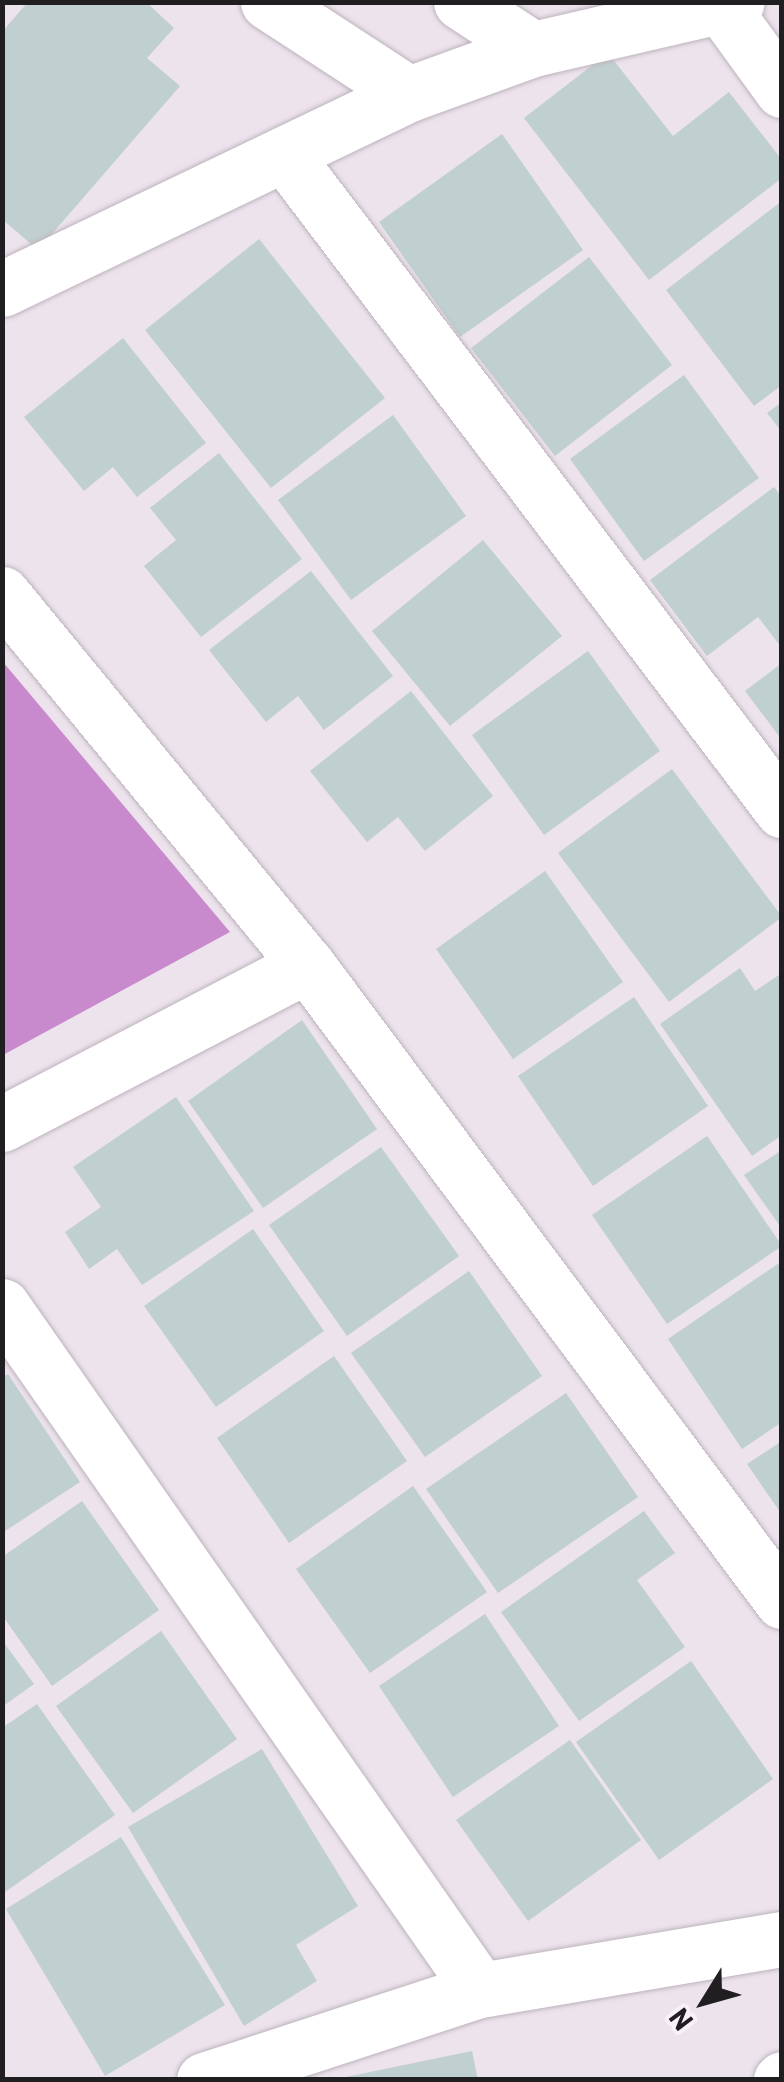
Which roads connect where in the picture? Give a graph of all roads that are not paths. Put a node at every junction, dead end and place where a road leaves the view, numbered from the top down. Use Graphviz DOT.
graph roads {
  1 [pos="268,2"];
  2 [pos="461,2"];
  3 [pos="729,4"];
  4 [pos="613,14"];
  5 [pos="533,49"];
  6 [pos="782,90"];
  7 [pos="409,94"];
  8 [pos="284,154"];
  9 [pos="2,289"];
  10 [pos="2,594"];
  11 [pos="782,810"];
  12 [pos="308,965"];
  13 [pos="2,1124"];
  14 [pos="2,1306"];
  15 [pos="782,1601"];
  16 [pos="782,1939"];
  17 [pos="480,1990"];
  18 [pos="204,2080"];
  1 -- 7 [label="street"];
  2 -- 5 [label="street"];
  3 -- 4 [label="street"];
  3 -- 6 [label="street"];
  4 -- 5 [label="street"];
  5 -- 7 [label="street"];
  7 -- 8 [label="street"];
  8 -- 9 [label="street"];
  8 -- 11 [label="street"];
  10 -- 12 [label="street"];
  12 -- 13 [label="street"];
  12 -- 15 [label="street"];
  14 -- 17 [label="street"];
  16 -- 17 [label="street"];
  17 -- 18 [label="street"];
}
